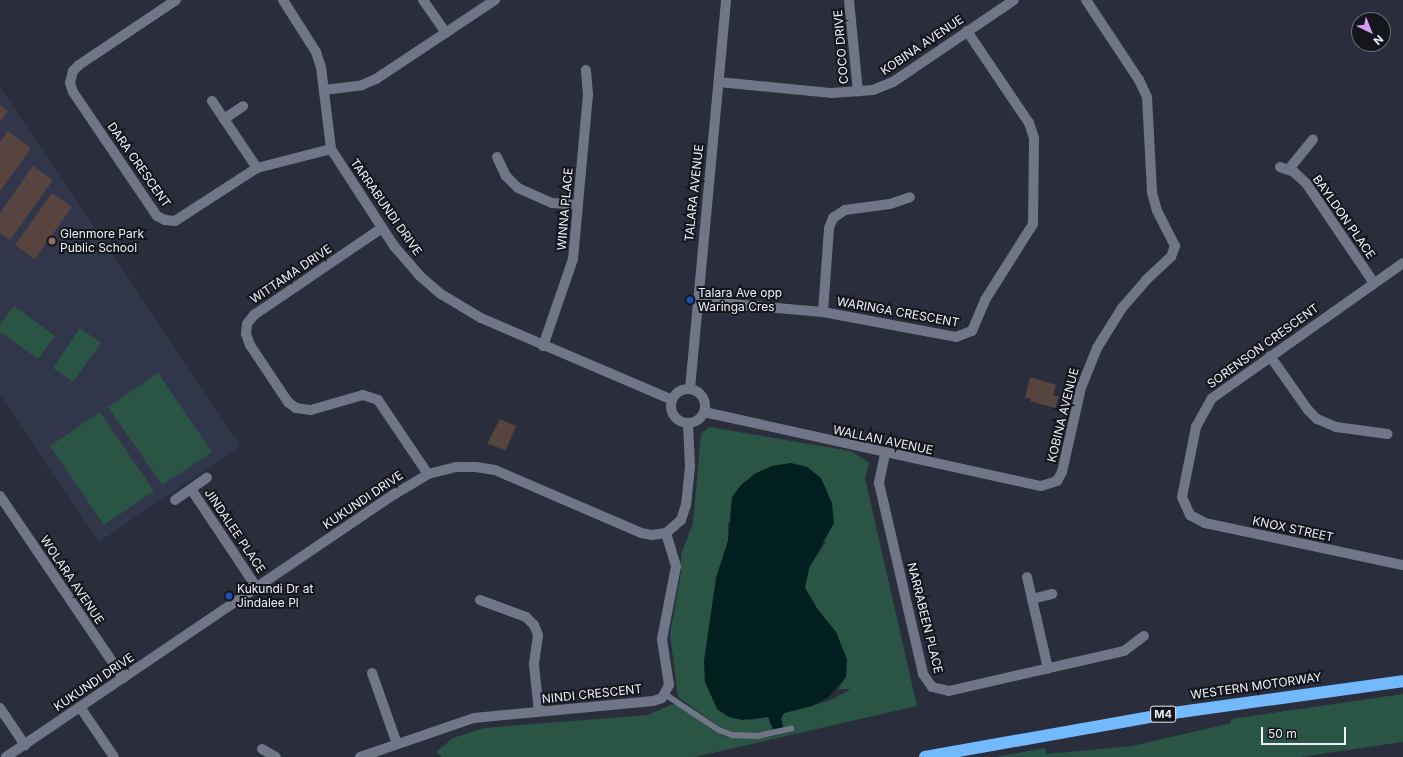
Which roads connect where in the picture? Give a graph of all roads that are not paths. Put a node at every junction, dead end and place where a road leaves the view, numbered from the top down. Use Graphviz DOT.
graph roads {
  1 [pos="176,0"];
  2 [pos="283,0"];
  3 [pos="423,0"];
  4 [pos="496,0"];
  5 [pos="726,0"];
  6 [pos="850,0"];
  7 [pos="1014,0"];
  8 [pos="1086,0"];
  9 [pos="967,31"];
  10 [pos="446,33"];
  11 [pos="586,70"];
  12 [pos="718,82"];
  13 [pos="324,90"];
  14 [pos="858,92"];
  15 [pos="212,101"];
  16 [pos="243,106"];
  17 [pos="224,119"];
  18 [pos="1313,139"];
  19 [pos="331,149"];
  20 [pos="497,157"];
  21 [pos="257,168"];
  22 [pos="910,197"];
  23 [pos="578,205"];
  24 [pos="382,228"];
  25 [pos="1403,263"];
  26 [pos="1374,283"];
  27 [pos="697,301"];
  28 [pos="823,312"];
  29 [pos="543,346"];
  30 [pos="1270,356"];
  31 [pos="690,389"];
  32 [pos="672,400"];
  33 [pos="704,412"];
  34 [pos="688,423"];
  35 [pos="1388,434"];
  36 [pos="885,454"];
  37 [pos="428,474"];
  38 [pos="207,478"];
  39 [pos="1057,481"];
  40 [pos="191,489"];
  41 [pos="0,496"];
  42 [pos="175,500"];
  43 [pos="1185,507"];
  44 [pos="666,532"];
  45 [pos="1403,565"];
  46 [pos="1026,577"];
  47 [pos="257,588"];
  48 [pos="1052,594"];
  49 [pos="1032,599"];
  50 [pos="480,600"];
  51 [pos="1144,636"];
  52 [pos="1048,669"];
  53 [pos="372,673"];
  54 [pos="122,678"];
  55 [pos="1403,680"];
  56 [pos="665,694"];
  57 [pos="80,707"];
  58 [pos="0,708"];
  59 [pos="539,712"];
  60 [pos="791,729"];
  61 [pos="397,744"];
  62 [pos="25,745"];
  63 [pos="262,749"];
  64 [pos="6,757"];
  65 [pos="114,757"];
  66 [pos="276,757"];
  67 [pos="360,757"];
  68 [pos="925,757"];
  1 -- 21 [label="street, DARA CRESCENT"];
  2 -- 13 [label="street, TARRABUNDI DRIVE"];
  3 -- 10 [label="street"];
  4 -- 10 [label="street"];
  5 -- 12 [label="street, TALARA AVENUE"];
  6 -- 14 [label="street, COCO DRIVE"];
  7 -- 9 [label="street, KOBINA AVENUE"];
  8 -- 39 [label="street, KOBINA AVENUE"];
  9 -- 14 [label="street, KOBINA AVENUE"];
  9 -- 28 [label="street, WARINGA CRESCENT"];
  10 -- 13 [label="street"];
  11 -- 23 [label="street, WINNA PLACE"];
  12 -- 14 [label="street, KOBINA AVENUE"];
  12 -- 27 [label="street, TALARA AVENUE"];
  13 -- 19 [label="street, TARRABUNDI DRIVE"];
  15 -- 17 [label="street"];
  16 -- 17 [label="street"];
  17 -- 21 [label="street"];
  18 -- 26 [label="street, BAYLDON PLACE"];
  19 -- 21 [label="street, DARA CRESCENT"];
  19 -- 24 [label="street, TARRABUNDI DRIVE"];
  20 -- 23 [label="street"];
  22 -- 28 [label="street"];
  23 -- 29 [label="street, WINNA PLACE"];
  24 -- 29 [label="street, TARRABUNDI DRIVE"];
  24 -- 37 [label="street, WITTAMA DRIVE"];
  25 -- 26 [label="street, SORENSON CRESCENT"];
  26 -- 30 [label="street, SORENSON CRESCENT"];
  27 -- 28 [label="street, WARINGA CRESCENT"];
  27 -- 31 [label="street, TALARA AVENUE"];
  29 -- 32 [label="street, TARRABUNDI DRIVE"];
  30 -- 35 [label="street"];
  30 -- 43 [label="street, SORENSON CRESCENT"];
  31 -- 32 [label="street"];
  31 -- 33 [label="street"];
  32 -- 34 [label="street"];
  33 -- 34 [label="street"];
  33 -- 36 [label="street, WALLAN AVENUE"];
  34 -- 44 [label="street"];
  36 -- 39 [label="street, WALLAN AVENUE"];
  36 -- 52 [label="street, NARRABEEN PLACE"];
  37 -- 44 [label="street, KUKUNDI DRIVE"];
  37 -- 47 [label="street, KUKUNDI DRIVE"];
  38 -- 40 [label="street, JINDALEE PLACE"];
  40 -- 42 [label="street, JINDALEE PLACE"];
  40 -- 47 [label="street, JINDALEE PLACE"];
  41 -- 54 [label="street, WOLARA AVENUE"];
  43 -- 45 [label="street, KNOX STREET"];
  44 -- 56 [label="street"];
  46 -- 49 [label="street"];
  47 -- 54 [label="street, KUKUNDI DRIVE"];
  48 -- 49 [label="street"];
  49 -- 52 [label="street"];
  50 -- 59 [label="street"];
  51 -- 52 [label="street, NARRABEEN PLACE"];
  53 -- 61 [label="street"];
  54 -- 57 [label="street, KUKUNDI DRIVE"];
  55 -- 68 [label="highway, WESTERN MOTORWAY / M4"];
  56 -- 59 [label="street, NINDI CRESCENT"];
  56 -- 60 [label="lane"];
  57 -- 62 [label="street, KUKUNDI DRIVE"];
  57 -- 65 [label="street"];
  58 -- 62 [label="street"];
  59 -- 61 [label="street, NINDI CRESCENT"];
  61 -- 67 [label="street, NINDI CRESCENT"];
  62 -- 64 [label="street, KUKUNDI DRIVE"];
  63 -- 66 [label="street"];
}
